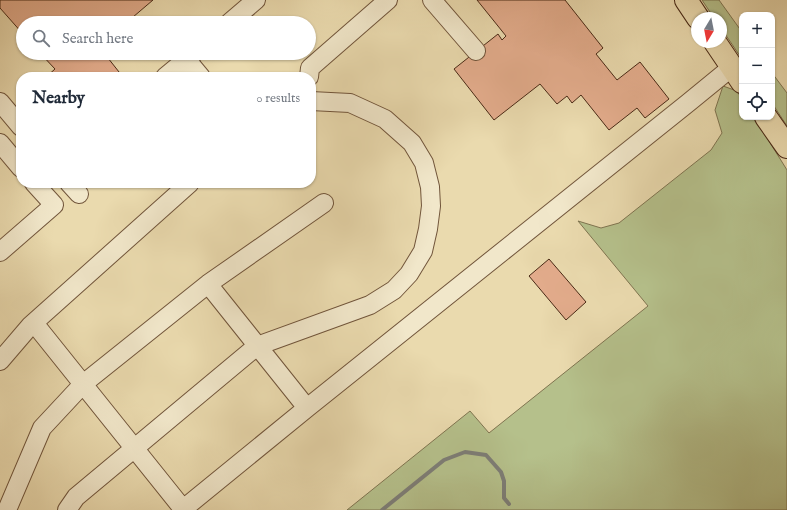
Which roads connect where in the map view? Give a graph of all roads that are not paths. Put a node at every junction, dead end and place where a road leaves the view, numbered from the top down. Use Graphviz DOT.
graph roads {
  1 [pos="256,0"];
  2 [pos="388,0"];
  3 [pos="432,0"];
  4 [pos="686,0"];
  5 [pos="694,12"];
  6 [pos="237,16"];
  7 [pos="719,48"];
  8 [pos="476,51"];
  9 [pos="185,60"];
  10 [pos="192,60"];
  11 [pos="171,72"];
  12 [pos="199,72"];
  13 [pos="310,72"];
  14 [pos="737,74"];
  15 [pos="316,101"];
  16 [pos="0,102"];
  17 [pos="16,120"];
  18 [pos="768,120"];
  19 [pos="0,143"];
  20 [pos="787,148"];
  21 [pos="16,162"];
  22 [pos="39,188"];
  23 [pos="184,188"];
  24 [pos="324,203"];
  25 [pos="0,252"];
  26 [pos="208,284"];
  27 [pos="34,323"];
  28 [pos="257,346"];
  29 [pos="0,360"];
  30 [pos="83,384"];
  31 [pos="307,408"];
  32 [pos="134,448"];
  33 [pos="183,509"];
  34 [pos="7,510"];
  35 [pos="67,510"];
  1 -- 6 [label="lane"];
  2 -- 13 [label="lane"];
  3 -- 8 [label="lane"];
  4 -- 5 [label="main road"];
  7 -- 14 [label="main road"];
  9 -- 11 [label="lane"];
  10 -- 12 [label="lane"];
  14 -- 31 [label="lane"];
  15 -- 28 [label="lane"];
  16 -- 17 [label="lane"];
  18 -- 20 [label="main road"];
  19 -- 21 [label="lane"];
  22 -- 25 [label="lane"];
  23 -- 27 [label="lane"];
  24 -- 26 [label="lane"];
  26 -- 28 [label="lane"];
  26 -- 30 [label="lane"];
  27 -- 29 [label="lane"];
  27 -- 30 [label="lane"];
  28 -- 31 [label="lane"];
  28 -- 32 [label="lane"];
  30 -- 32 [label="lane"];
  30 -- 34 [label="lane"];
  31 -- 33 [label="lane"];
  32 -- 33 [label="lane"];
  32 -- 35 [label="lane"];
}
